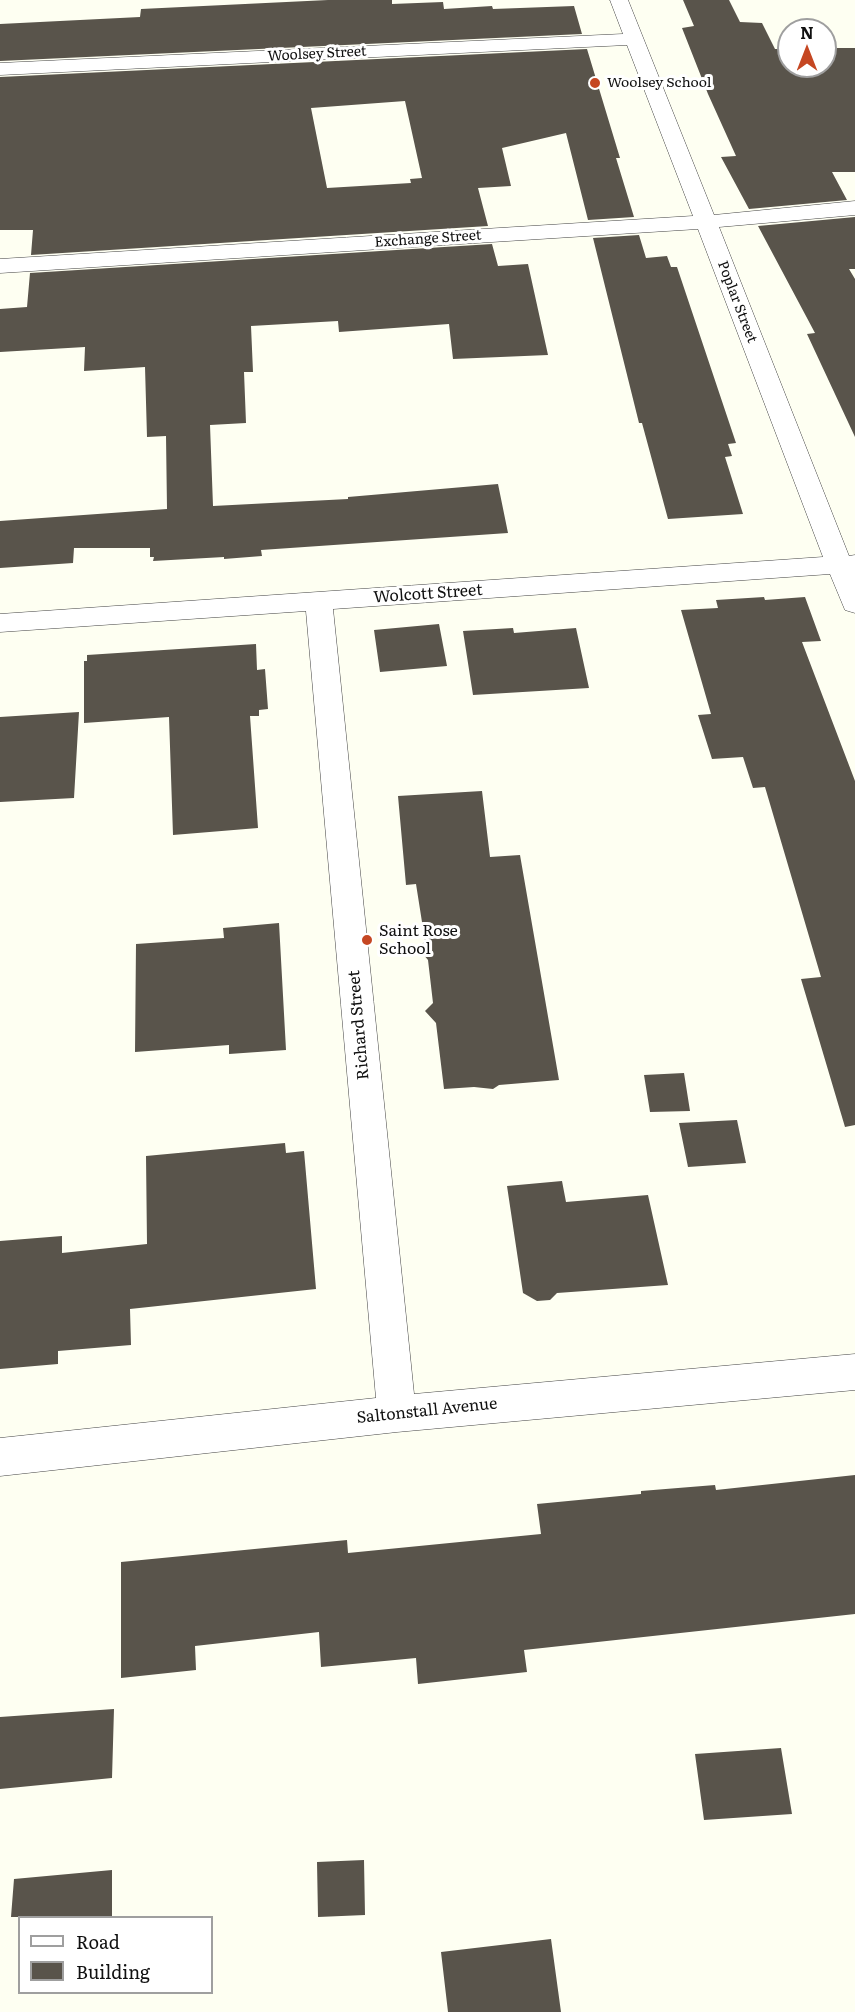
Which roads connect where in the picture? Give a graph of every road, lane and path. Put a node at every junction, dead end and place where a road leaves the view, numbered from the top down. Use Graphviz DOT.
graph roads {
  1 [pos="619,0"];
  2 [pos="634,39"];
  3 [pos="0,69"];
  4 [pos="855,208"];
  5 [pos="705,222"];
  6 [pos="0,266"];
  7 [pos="847,565"];
  8 [pos="319,601"];
  9 [pos="855,604"];
  10 [pos="0,623"];
  11 [pos="855,1372"];
  12 [pos="397,1414"];
  13 [pos="0,1457"];
  1 -- 2 [label="street, Poplar Street"];
  2 -- 3 [label="street, Woolsey Street"];
  2 -- 5 [label="street, Poplar Street"];
  4 -- 5 [label="street, Exchange Street"];
  5 -- 6 [label="street, Exchange Street"];
  5 -- 7 [label="street, Poplar Street"];
  7 -- 8 [label="street, Wolcott Street"];
  7 -- 9 [label="street, Poplar Street"];
  8 -- 10 [label="street, Wolcott Street"];
  8 -- 12 [label="street, Richard Street"];
  11 -- 12 [label="street, Saltonstall Avenue"];
  12 -- 13 [label="street, Saltonstall Avenue"];
}
